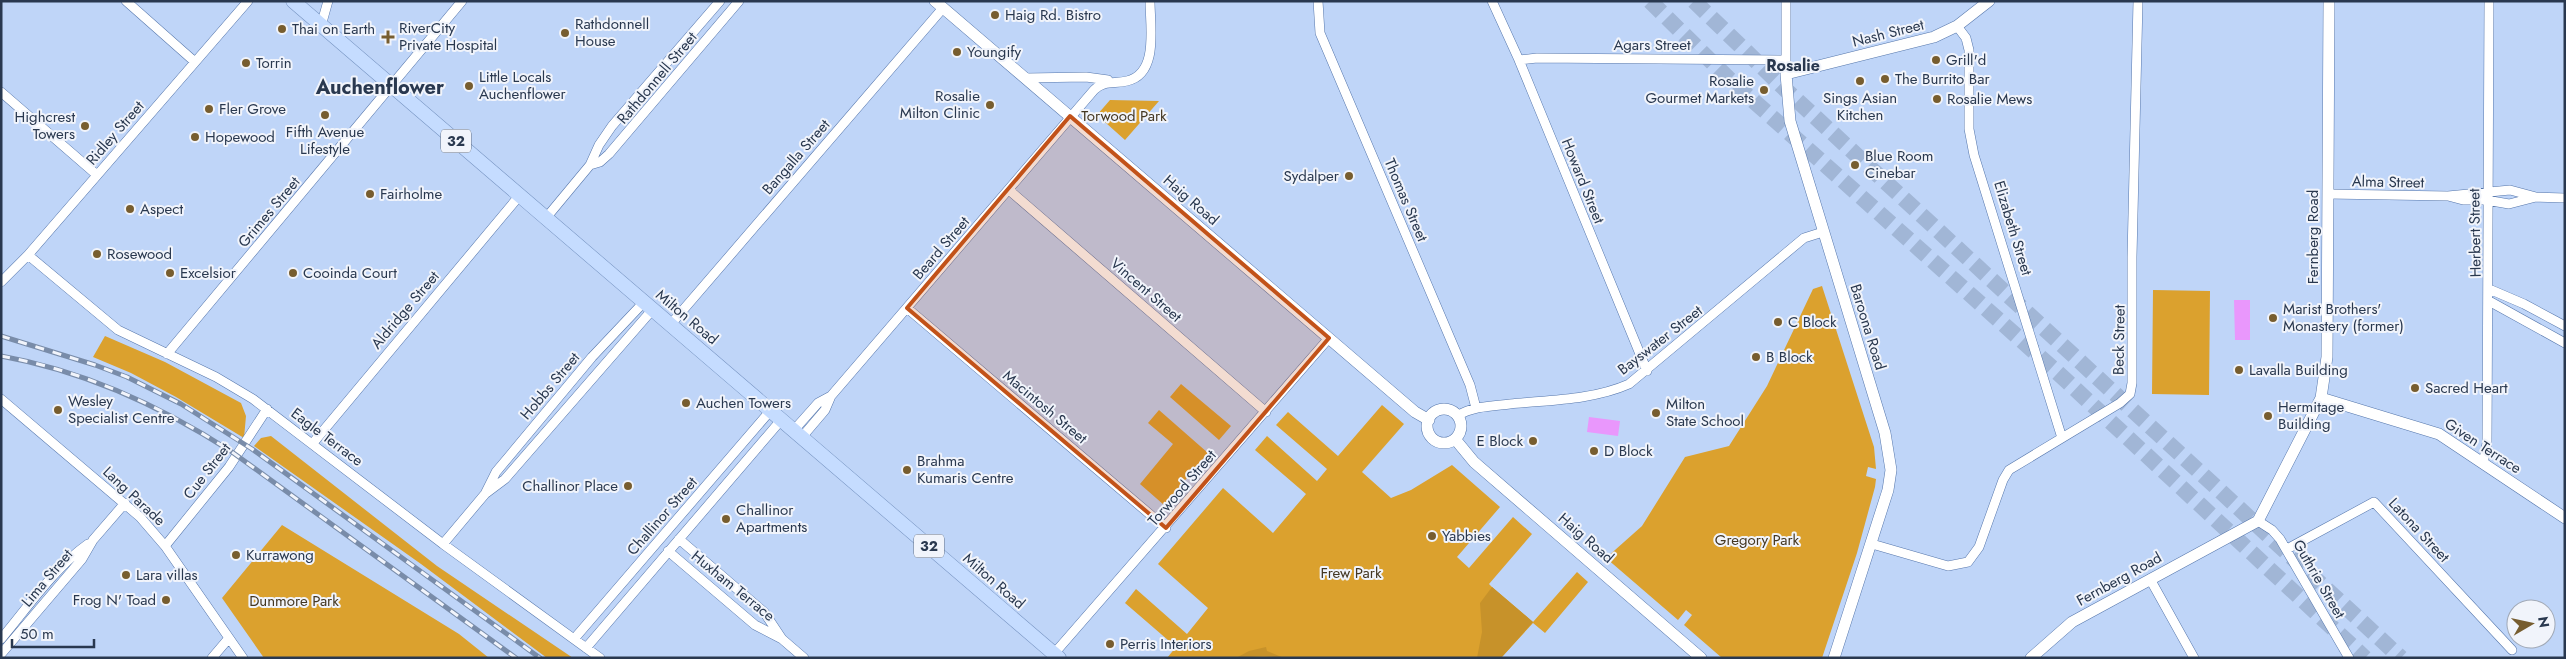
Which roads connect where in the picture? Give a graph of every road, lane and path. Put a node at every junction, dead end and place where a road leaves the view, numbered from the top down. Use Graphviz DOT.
graph roads {
  1 [pos="126,1"];
  2 [pos="248,1"];
  3 [pos="293,1"];
  4 [pos="328,1"];
  5 [pos="462,1"];
  6 [pos="720,1"];
  7 [pos="739,1"];
  8 [pos="1150,1"];
  9 [pos="1318,1"];
  10 [pos="1492,1"];
  11 [pos="1786,1"];
  12 [pos="2138,1"];
  13 [pos="2329,1"];
  14 [pos="2490,1"];
  15 [pos="939,4"];
  16 [pos="1980,4"];
  17 [pos="322,26"];
  18 [pos="1957,26"];
  19 [pos="1519,60"];
  20 [pos="1786,60"];
  21 [pos="195,62"];
  22 [pos="1786,74"];
  23 [pos="1026,78"];
  24 [pos="1112,81"];
  25 [pos="392,86"];
  26 [pos="1,92"];
  27 [pos="1070,116"];
  28 [pos="590,165"];
  29 [pos="98,175"];
  30 [pos="1009,190"];
  31 [pos="2328,194"];
  32 [pos="520,195"];
  33 [pos="2489,197"];
  34 [pos="2536,197"];
  35 [pos="2565,198"];
  36 [pos="546,218"];
  37 [pos="1824,232"];
  38 [pos="28,255"];
  39 [pos="1,282"];
  40 [pos="2489,289"];
  41 [pos="2489,301"];
  42 [pos="648,305"];
  43 [pos="907,308"];
  44 [pos="671,324"];
  45 [pos="2565,326"];
  46 [pos="1329,338"];
  47 [pos="2565,342"];
  48 [pos="167,354"];
  49 [pos="1647,371"];
  50 [pos="2321,398"];
  51 [pos="1,399"];
  52 [pos="1476,408"];
  53 [pos="267,409"];
  54 [pos="770,410"];
  55 [pos="1266,412"];
  56 [pos="1457,416"];
  57 [pos="782,419"];
  58 [pos="1428,420"];
  59 [pos="798,433"];
  60 [pos="2062,438"];
  61 [pos="1455,439"];
  62 [pos="313,443"];
  63 [pos="2483,464"];
  64 [pos="485,494"];
  65 [pos="124,504"];
  66 [pos="2565,518"];
  67 [pos="2258,521"];
  68 [pos="1166,528"];
  69 [pos="679,539"];
  70 [pos="93,540"];
  71 [pos="443,544"];
  72 [pos="1872,544"];
  73 [pos="165,546"];
  74 [pos="2287,549"];
  75 [pos="668,551"];
  76 [pos="2150,579"];
  77 [pos="229,638"];
  78 [pos="1,639"];
  79 [pos="574,639"];
  80 [pos="782,639"];
  81 [pos="586,648"];
  82 [pos="2512,650"];
  83 [pos="1,654"];
  84 [pos="1055,657"];
  85 [pos="212,658"];
  86 [pos="243,658"];
  87 [pos="600,658"];
  88 [pos="804,658"];
  89 [pos="1701,658"];
  90 [pos="1834,658"];
  91 [pos="2031,658"];
  92 [pos="2194,658"];
  93 [pos="2349,658"];
  1 -- 21 [label="street"];
  2 -- 21 [label="street, Ridley Street"];
  3 -- 17 [label="main road, Milton Road / 32"];
  4 -- 17 [label="street"];
  5 -- 25 [label="street, Grimes Street"];
  6 -- 28 [label="street, Rathdonnell Street"];
  7 -- 28 [label="street, Rathdonnell Street"];
  8 -- 24 [label="street"];
  9 -- 52 [label="street, Thomas Street"];
  10 -- 19 [label="street, Howard Street"];
  11 -- 20 [label="street, Baroona Road"];
  12 -- 60 [label="street, Beck Street"];
  13 -- 31 [label="street, Fernberg Road"];
  14 -- 33 [label="street, Herbert Street"];
  15 -- 23 [label="street, Haig Road"];
  15 -- 44 [label="street, Bangalla Street"];
  16 -- 18 [label="street, Nash Street"];
  17 -- 25 [label="main road, Milton Road / 32"];
  18 -- 22 [label="street, Nash Street"];
  18 -- 60 [label="street, Elizabeth Street"];
  19 -- 20 [label="street, Agars Street"];
  19 -- 49 [label="street, Howard Street"];
  20 -- 22 [label="street, Baroona Road"];
  21 -- 29 [label="street, Ridley Street"];
  22 -- 37 [label="street, Baroona Road"];
  23 -- 24 [label="street"];
  23 -- 27 [label="street, Haig Road"];
  24 -- 27 [label="street, Beard Street"];
  25 -- 32 [label="main road, Milton Road / 32"];
  25 -- 48 [label="street, Grimes Street"];
  26 -- 29 [label="street"];
  27 -- 30 [label="street, Beard Street"];
  27 -- 46 [label="street, Haig Road"];
  28 -- 36 [label="street, Rathdonnell Street"];
  29 -- 38 [label="street, Ridley Street"];
  30 -- 43 [label="street, Beard Street"];
  30 -- 55 [label="street, Vincent Street"];
  31 -- 33 [label="street, Alma Street"];
  31 -- 50 [label="street, Fernberg Road"];
  32 -- 36 [label="main road, Milton Road / 32"];
  32 -- 62 [label="street, Aldridge Street"];
  33 -- 34 [label="street, Alma Street"];
  33 -- 34 [label="street, Alma Street"];
  33 -- 40 [label="street, Herbert Street"];
  34 -- 35 [label="street, Alma Street"];
  36 -- 42 [label="main road, Milton Road / 32"];
  37 -- 49 [label="street, Bayswater Street"];
  37 -- 72 [label="street, Baroona Road"];
  38 -- 39 [label="street, Ridley Street"];
  38 -- 48 [label="street, Eagle Terrace"];
  40 -- 41 [label="street, Herbert Street"];
  40 -- 45 [label="street"];
  41 -- 47 [label="street"];
  41 -- 63 [label="street, Herbert Street"];
  42 -- 44 [label="main road, Milton Road / 32"];
  42 -- 64 [label="street, Hobbs Street"];
  42 -- 64 [label="street, Hobbs Street"];
  43 -- 59 [label="street, Beard Street"];
  43 -- 68 [label="street, Macintosh Street"];
  44 -- 54 [label="main road, Milton Road / 32"];
  46 -- 55 [label="street, Torwood Street"];
  46 -- 58 [label="street, Haig Road"];
  48 -- 53 [label="street, Eagle Terrace"];
  49 -- 52 [label="street, Bayswater Street"];
  50 -- 63 [label="street, Given Terrace"];
  50 -- 67 [label="street, Fernberg Road"];
  51 -- 65 [label="street, Lang Parade"];
  52 -- 56 [label="street, Bayswater Street"];
  53 -- 62 [label="street, Eagle Terrace"];
  53 -- 73 [label="street, Cue Street"];
  54 -- 57 [label="main road, Milton Road / 32"];
  54 -- 79 [label="street, Challinor Street"];
  55 -- 68 [label="street, Torwood Street"];
  56 -- 58 [label="street"];
  56 -- 61 [label="street"];
  57 -- 59 [label="main road, Milton Road / 32"];
  57 -- 69 [label="street, Challinor Street"];
  58 -- 61 [label="street"];
  59 -- 84 [label="main road, Milton Road / 32"];
  60 -- 72 [label="street, Beck Street"];
  61 -- 89 [label="street, Haig Road"];
  62 -- 71 [label="street, Eagle Terrace"];
  63 -- 66 [label="street, Given Terrace"];
  64 -- 71 [label="street, Hobbs Street"];
  65 -- 70 [label="street, Lima Street"];
  65 -- 73 [label="street, Lang Parade"];
  67 -- 74 [label="street, Guthrie Street"];
  67 -- 76 [label="street, Fernberg Road"];
  68 -- 84 [label="street, Torwood Street"];
  69 -- 75 [label="street, Challinor Street"];
  69 -- 80 [label="street, Huxham Terrace"];
  70 -- 78 [label="street, Lima Street"];
  70 -- 83 [label="street, Lima Street"];
  71 -- 79 [label="street, Eagle Terrace"];
  72 -- 90 [label="street, Baroona Road"];
  73 -- 77 [label="street, Lang Parade"];
  74 -- 82 [label="street, Latona Street"];
  74 -- 93 [label="street, Guthrie Street"];
  75 -- 80 [label="street, Huxham Terrace"];
  75 -- 81 [label="street, Challinor Street"];
  76 -- 91 [label="street, Fernberg Road"];
  76 -- 92 [label="street"];
  77 -- 85 [label="street"];
  77 -- 86 [label="street, Lang Parade"];
  79 -- 81 [label="street, Eagle Terrace"];
  80 -- 88 [label="street, Huxham Terrace"];
  81 -- 87 [label="street, Eagle Terrace"];
}
